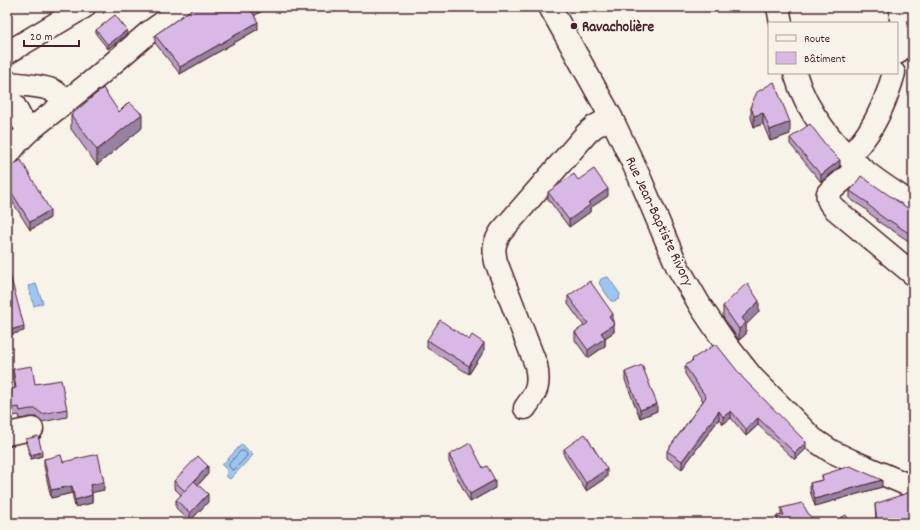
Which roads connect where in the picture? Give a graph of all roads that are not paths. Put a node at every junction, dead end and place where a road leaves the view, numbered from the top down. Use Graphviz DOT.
graph roads {
  1 [pos="185,7"];
  2 [pos="550,7"];
  3 [pos="778,7"];
  4 [pos="901,7"];
  5 [pos="92,11"];
  6 [pos="781,22"];
  7 [pos="898,46"];
  8 [pos="7,53"];
  9 [pos="795,74"];
  10 [pos="894,74"];
  11 [pos="7,83"];
  12 [pos="7,96"];
  13 [pos="66,102"];
  14 [pos="611,117"];
  15 [pos="29,131"];
  16 [pos="7,156"];
  17 [pos="853,161"];
  18 [pos="913,205"];
  19 [pos="913,274"];
  20 [pos="525,408"];
  21 [pos="32,428"];
  22 [pos="7,434"];
  23 [pos="913,487"];
  1 -- 13 [label="street"];
  2 -- 14 [label="street, Rue Jean-Baptiste Rivory"];
  3 -- 6 [label="street"];
  4 -- 7 [label="street"];
  5 -- 8 [label="street"];
  9 -- 17 [label="street"];
  10 -- 17 [label="street"];
  11 -- 13 [label="street"];
  12 -- 15 [label="street"];
  13 -- 15 [label="street"];
  14 -- 20 [label="street"];
  14 -- 23 [label="street, Rue Jean-Baptiste Rivory"];
  15 -- 16 [label="street"];
  17 -- 18 [label="street"];
  17 -- 19 [label="street"];
  21 -- 22 [label="street"];
}
